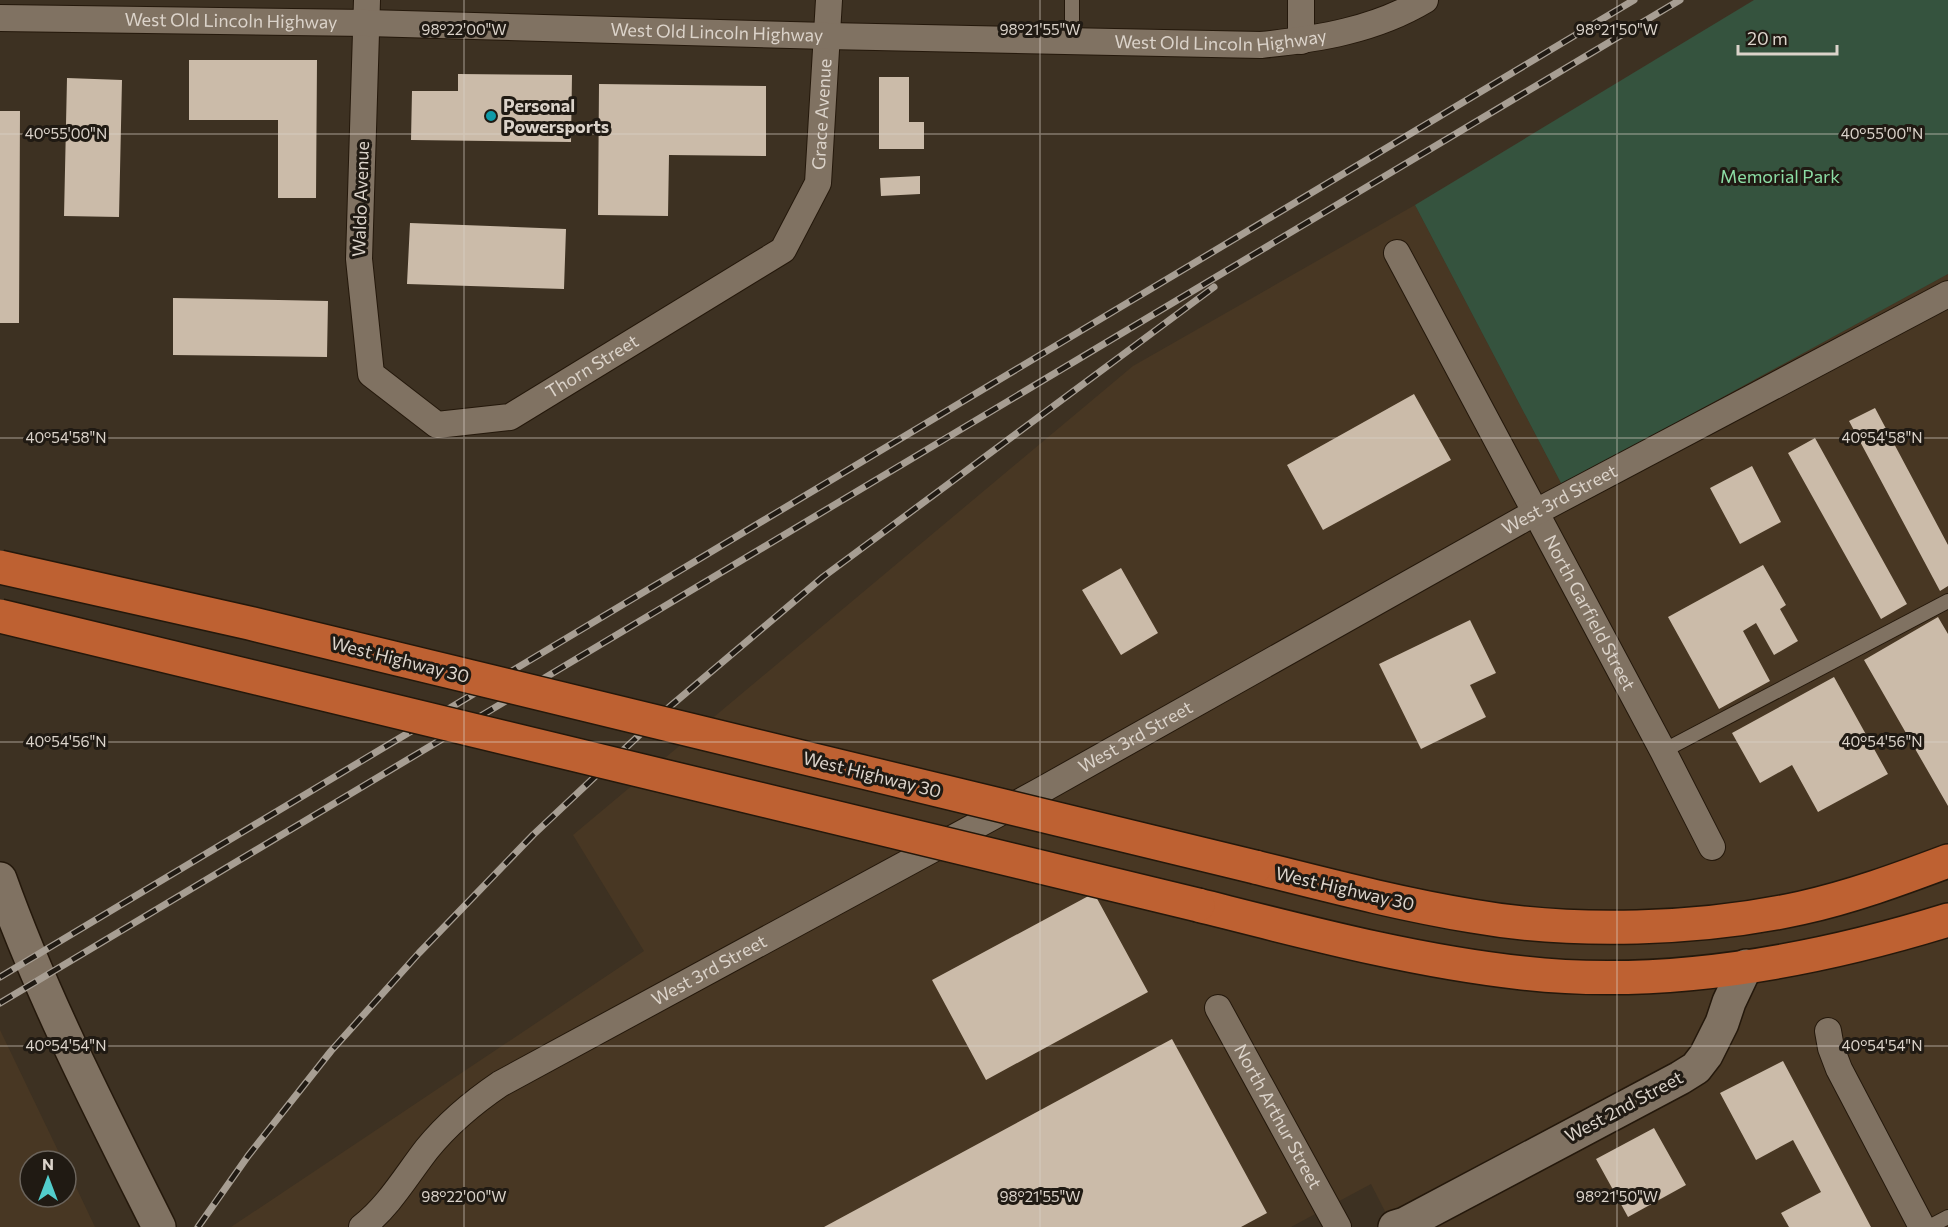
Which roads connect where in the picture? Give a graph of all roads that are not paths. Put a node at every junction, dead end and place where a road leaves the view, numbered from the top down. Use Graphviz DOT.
graph roads {
  1 [pos="829,0"];
  2 [pos="1072,0"];
  3 [pos="1301,0"];
  4 [pos="1425,0"];
  5 [pos="367,11"];
  6 [pos="0,18"];
  7 [pos="828,36"];
  8 [pos="1072,41"];
  9 [pos="1302,41"];
  10 [pos="797,222"];
  11 [pos="1396,253"];
  12 [pos="1948,294"];
  13 [pos="371,374"];
  14 [pos="1536,512"];
  15 [pos="0,567"];
  16 [pos="1948,601"];
  17 [pos="0,616"];
  18 [pos="1663,751"];
  19 [pos="1712,847"];
  20 [pos="1948,861"];
  21 [pos="0,879"];
  22 [pos="1948,920"];
  23 [pos="1746,966"];
  24 [pos="1218,1008"];
  25 [pos="1828,1031"];
  26 [pos="1948,1217"];
  27 [pos="159,1227"];
  28 [pos="362,1227"];
  29 [pos="1338,1227"];
  30 [pos="1395,1227"];
  31 [pos="1922,1227"];
  32 [pos="1929,1227"];
  1 -- 7 [label="street, Grace Avenue"];
  2 -- 8 [label="lane"];
  3 -- 9 [label="street"];
  4 -- 9 [label="street, West Old Lincoln Highway"];
  5 -- 6 [label="street, West Old Lincoln Highway"];
  5 -- 7 [label="street, West Old Lincoln Highway"];
  5 -- 13 [label="street, Waldo Avenue"];
  7 -- 8 [label="street, West Old Lincoln Highway"];
  7 -- 10 [label="street, Grace Avenue"];
  8 -- 9 [label="street, West Old Lincoln Highway"];
  10 -- 13 [label="street, Thorn Street"];
  11 -- 14 [label="street, North Garfield Street"];
  12 -- 14 [label="street, West 3rd Street"];
  14 -- 18 [label="street, North Garfield Street"];
  14 -- 28 [label="street, West 3rd Street"];
  15 -- 20 [label="highway, West Highway 30, bridge"];
  16 -- 18 [label="lane"];
  17 -- 23 [label="highway, bridge"];
  18 -- 19 [label="street, North Garfield Street"];
  21 -- 27 [label="street"];
  22 -- 23 [label="highway"];
  23 -- 30 [label="street, West 2nd Street"];
  24 -- 29 [label="street, North Arthur Street"];
  25 -- 31 [label="street"];
  26 -- 32 [label="lane"];
}
